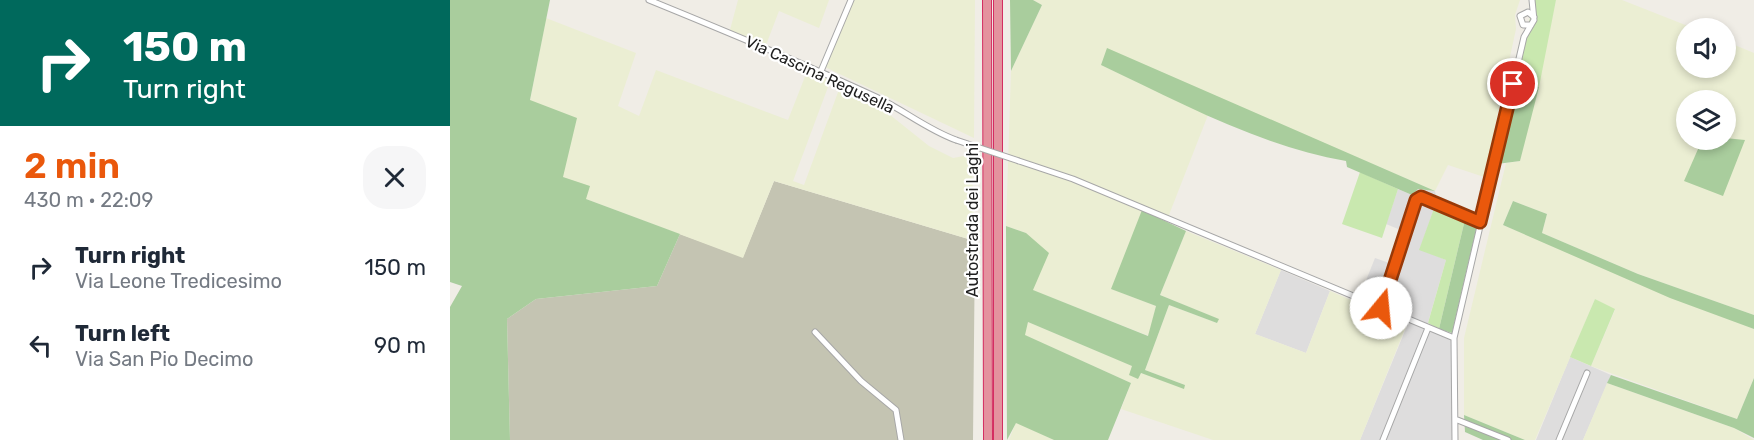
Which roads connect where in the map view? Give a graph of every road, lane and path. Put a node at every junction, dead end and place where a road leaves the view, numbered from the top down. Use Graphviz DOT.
graph roads {
  1 [pos="649,0"];
  2 [pos="851,0"];
  3 [pos="987,0"];
  4 [pos="998,0"];
  5 [pos="1531,0"];
  6 [pos="1522,14"];
  7 [pos="1533,20"];
  8 [pos="1520,21"];
  9 [pos="1524,37"];
  10 [pos="821,71"];
  11 [pos="1480,222"];
  12 [pos="1381,308"];
  13 [pos="1428,328"];
  14 [pos="815,332"];
  15 [pos="1454,338"];
  16 [pos="1587,373"];
  17 [pos="1455,419"];
  18 [pos="901,440"];
  19 [pos="988,440"];
  20 [pos="998,440"];
  21 [pos="1383,440"];
  22 [pos="1455,440"];
  23 [pos="1508,440"];
  24 [pos="1559,440"];
  1 -- 10 [label="street, Via Cascina Regusella"];
  2 -- 10 [label="street"];
  3 -- 19 [label="highway, Autostrada dei Laghi"];
  4 -- 20 [label="highway, Autostrada dei Laghi"];
  5 -- 6 [label="street"];
  5 -- 7 [label="street"];
  6 -- 7 [label="street"];
  6 -- 8 [label="street"];
  7 -- 8 [label="street"];
  7 -- 9 [label="street"];
  8 -- 9 [label="street"];
  9 -- 11 [label="street"];
  10 -- 12 [label="street, Via Cascina Regusella, bridge"];
  11 -- 12 [label="street"];
  11 -- 15 [label="street"];
  12 -- 13 [label="street, Via Cascina Regusella"];
  13 -- 15 [label="street, Via Cascina Regusella"];
  13 -- 21 [label="street"];
  14 -- 18 [label="street"];
  15 -- 17 [label="street"];
  16 -- 24 [label="street"];
  17 -- 22 [label="street"];
  17 -- 23 [label="street"];
}
